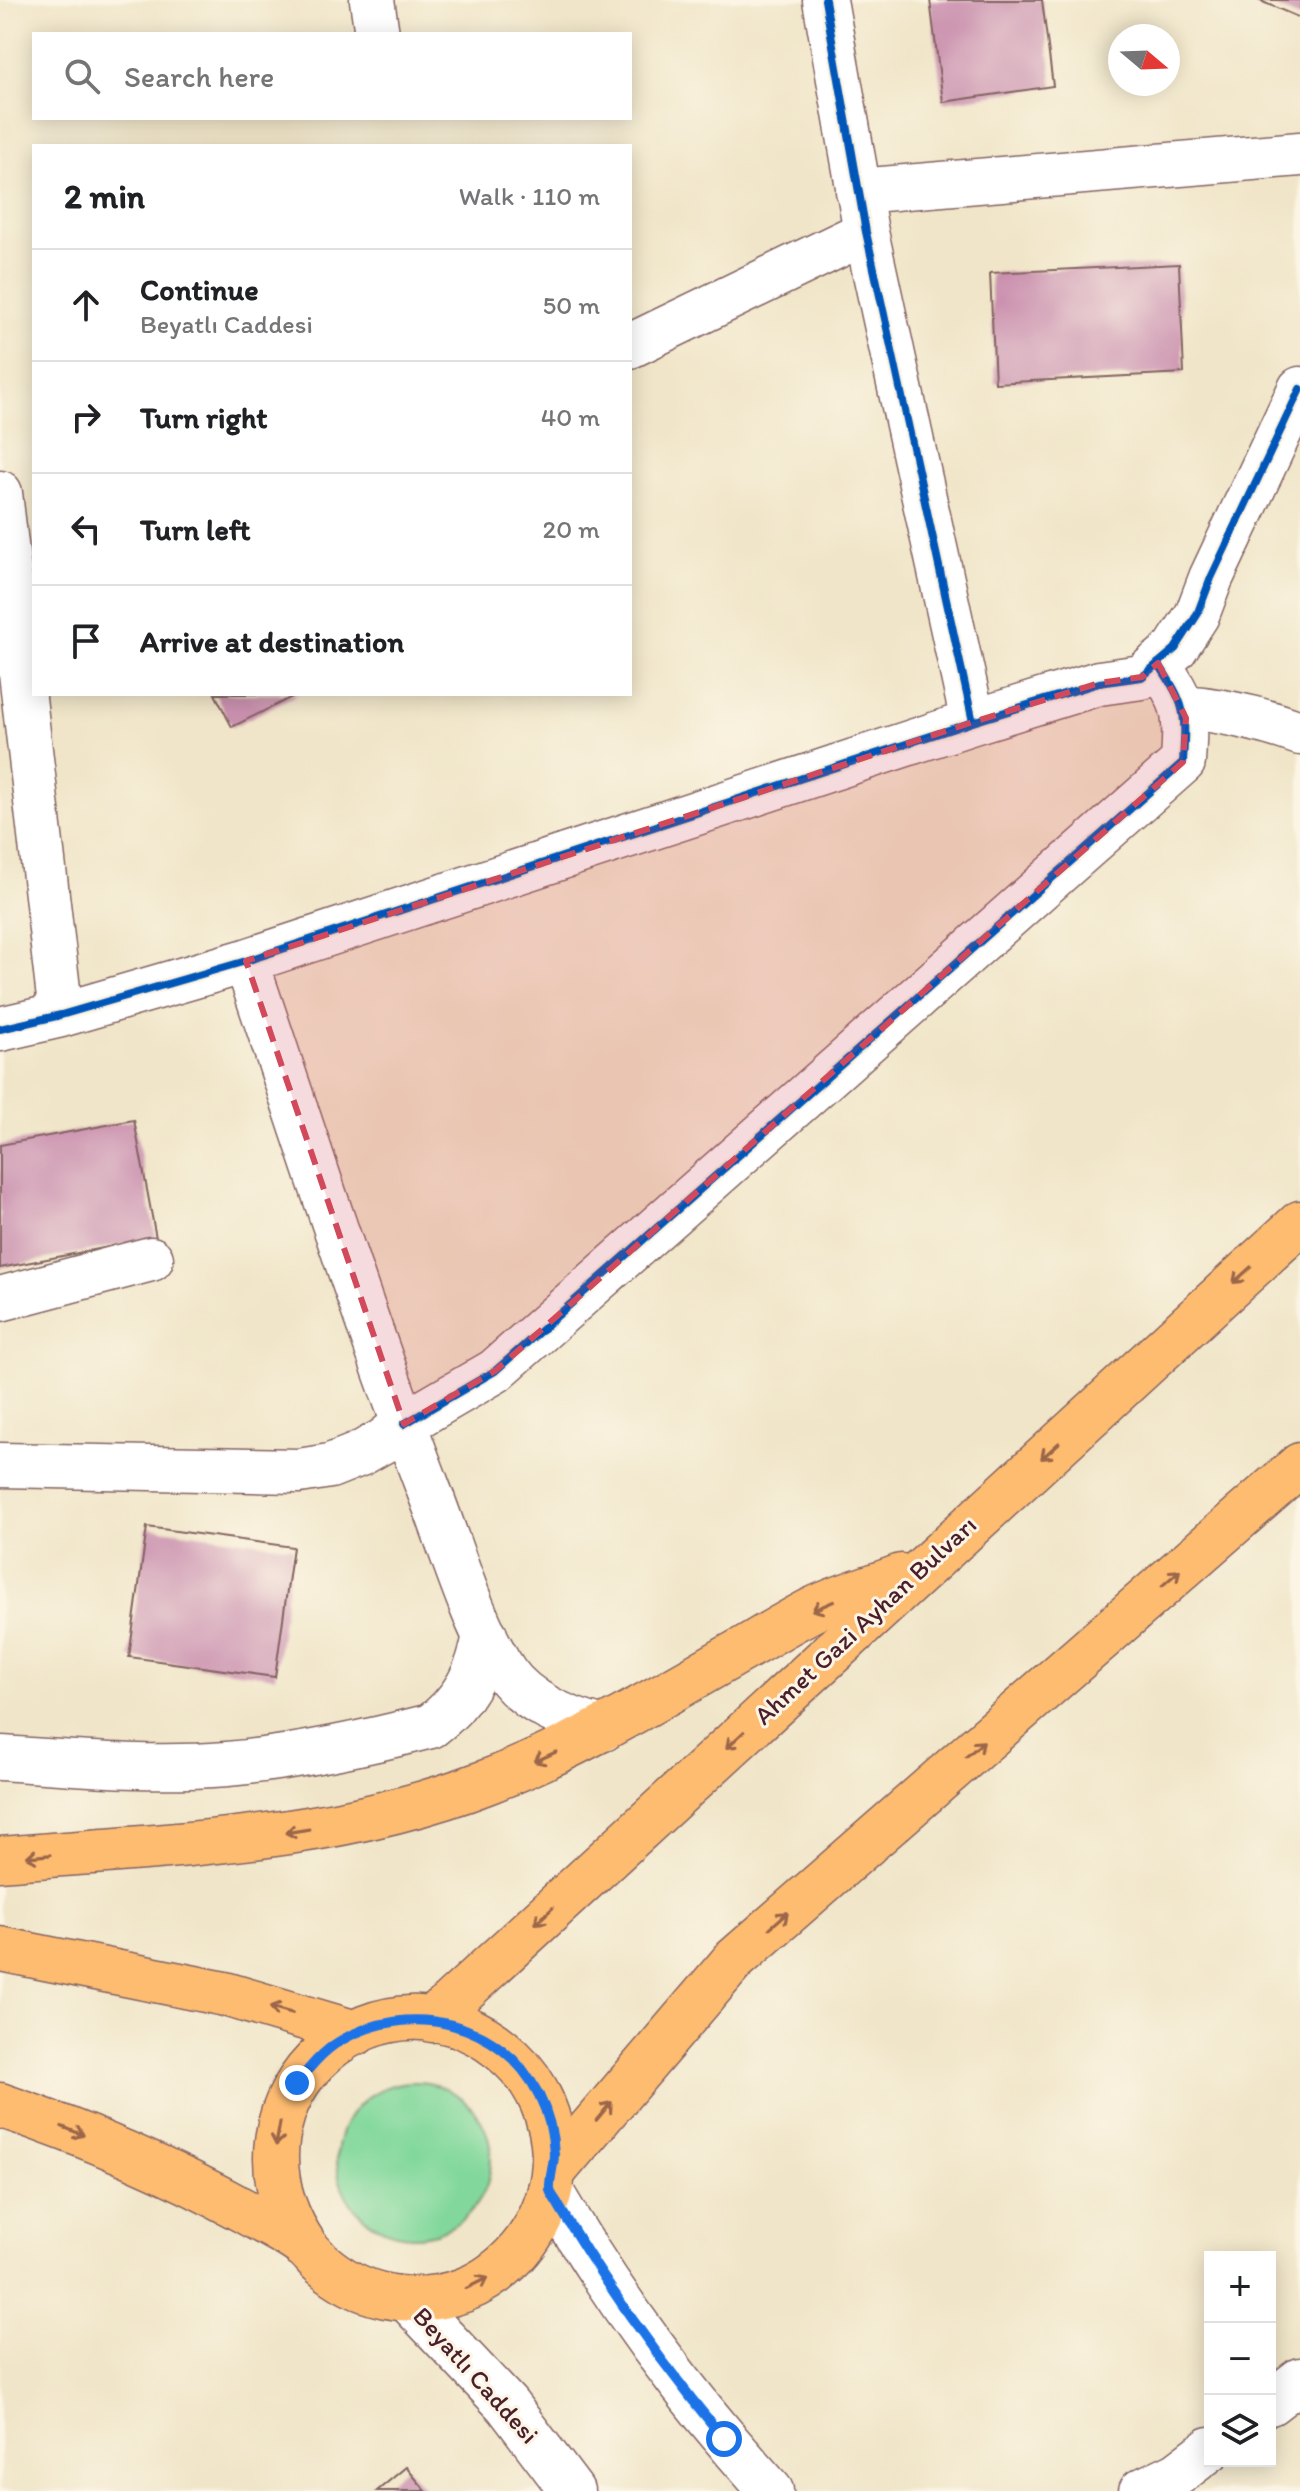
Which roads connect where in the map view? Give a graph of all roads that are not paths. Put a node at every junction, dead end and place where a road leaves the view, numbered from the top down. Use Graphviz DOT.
graph roads {
  1 [pos="372,0"];
  2 [pos="825,0"];
  3 [pos="377,32"];
  4 [pos="1300,154"];
  5 [pos="862,212"];
  6 [pos="632,345"];
  7 [pos="1300,389"];
  8 [pos="0,493"];
  9 [pos="17,641"];
  10 [pos="1158,663"];
  11 [pos="1183,707"];
  12 [pos="973,722"];
  13 [pos="1300,733"];
  14 [pos="246,961"];
  15 [pos="61,1015"];
  16 [pos="0,1029"];
  17 [pos="1300,1223"];
  18 [pos="151,1259"];
  19 [pos="0,1299"];
  20 [pos="404,1424"];
  21 [pos="0,1465"];
  22 [pos="1300,1465"];
  23 [pos="922,1568"];
  24 [pos="485,1635"];
  25 [pos="603,1729"];
  26 [pos="0,1758"];
  27 [pos="0,1859"];
  28 [pos="0,1949"];
  29 [pos="432,2020"];
  30 [pos="356,2033"];
  31 [pos="0,2105"];
  32 [pos="552,2180"];
  33 [pos="306,2247"];
  34 [pos="407,2299"];
  35 [pos="1300,2380"];
  36 [pos="1276,2398"];
  37 [pos="1204,2454"];
  38 [pos="572,2491"];
  39 [pos="771,2491"];
  40 [pos="1141,2491"];
  1 -- 3 [label="street"];
  2 -- 5 [label="street"];
  4 -- 5 [label="street"];
  5 -- 6 [label="street"];
  5 -- 12 [label="street"];
  7 -- 10 [label="street"];
  8 -- 9 [label="street"];
  9 -- 15 [label="street"];
  10 -- 11 [label="street"];
  10 -- 12 [label="street"];
  11 -- 13 [label="street"];
  11 -- 20 [label="street"];
  12 -- 14 [label="street"];
  14 -- 15 [label="street"];
  14 -- 20 [label="street"];
  15 -- 16 [label="street"];
  17 -- 23 [label="main road, Ahmet Gazi Ayhan Bulvarı, one-way"];
  18 -- 19 [label="street"];
  20 -- 21 [label="street"];
  20 -- 24 [label="street"];
  32 -- 22 [label="main road, one-way"];
  23 -- 25 [label="main road, one-way"];
  23 -- 29 [label="main road, Ahmet Gazi Ayhan Bulvarı, one-way"];
  24 -- 25 [label="street"];
  24 -- 26 [label="street"];
  25 -- 27 [label="main road, one-way"];
  30 -- 28 [label="main road, one-way"];
  29 -- 30 [label="main road"];
  29 -- 32 [label="main road"];
  30 -- 33 [label="main road, one-way"];
  31 -- 33 [label="main road, one-way"];
  34 -- 32 [label="main road, one-way"];
  32 -- 39 [label="street"];
  33 -- 34 [label="main road"];
  34 -- 38 [label="street, Beyatlı Caddesi"];
  35 -- 36 [label="street"];
  37 -- 40 [label="street"];
}
